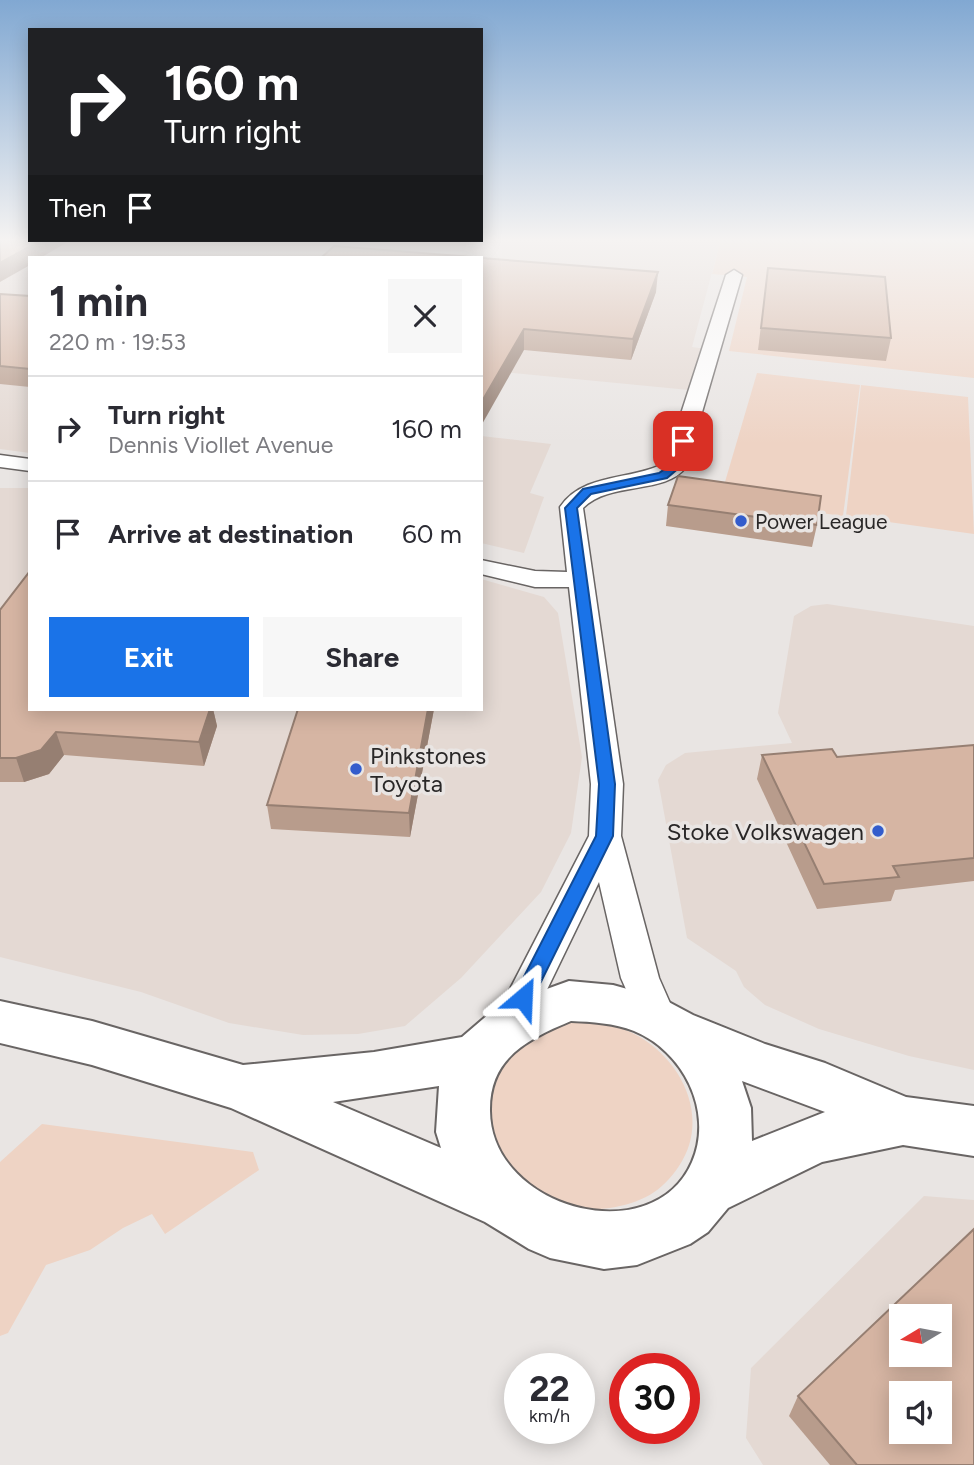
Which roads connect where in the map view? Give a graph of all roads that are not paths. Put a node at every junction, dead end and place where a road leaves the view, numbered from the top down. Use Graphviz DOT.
graph roads {
  1 [pos="724,307"];
  2 [pos="0,461"];
  3 [pos="28,465"];
  4 [pos="483,567"];
  5 [pos="579,580"];
  6 [pos="605,836"];
  7 [pos="0,1022"];
  8 [pos="665,1023"];
  9 [pos="494,1039"];
  10 [pos="242,1088"];
  11 [pos="904,1121"];
  12 [pos="974,1131"];
  13 [pos="710,1188"];
  14 [pos="501,1201"];
  1 -- 5 [label="street"];
  2 -- 3 [label="street"];
  4 -- 5 [label="street"];
  5 -- 6 [label="street"];
  6 -- 8 [label="street"];
  6 -- 9 [label="street"];
  7 -- 10 [label="main road"];
  8 -- 9 [label="main road"];
  8 -- 11 [label="main road"];
  8 -- 13 [label="main road"];
  9 -- 10 [label="main road"];
  9 -- 14 [label="main road"];
  10 -- 14 [label="main road"];
  11 -- 12 [label="main road"];
  11 -- 13 [label="main road"];
  13 -- 14 [label="main road"];
}
